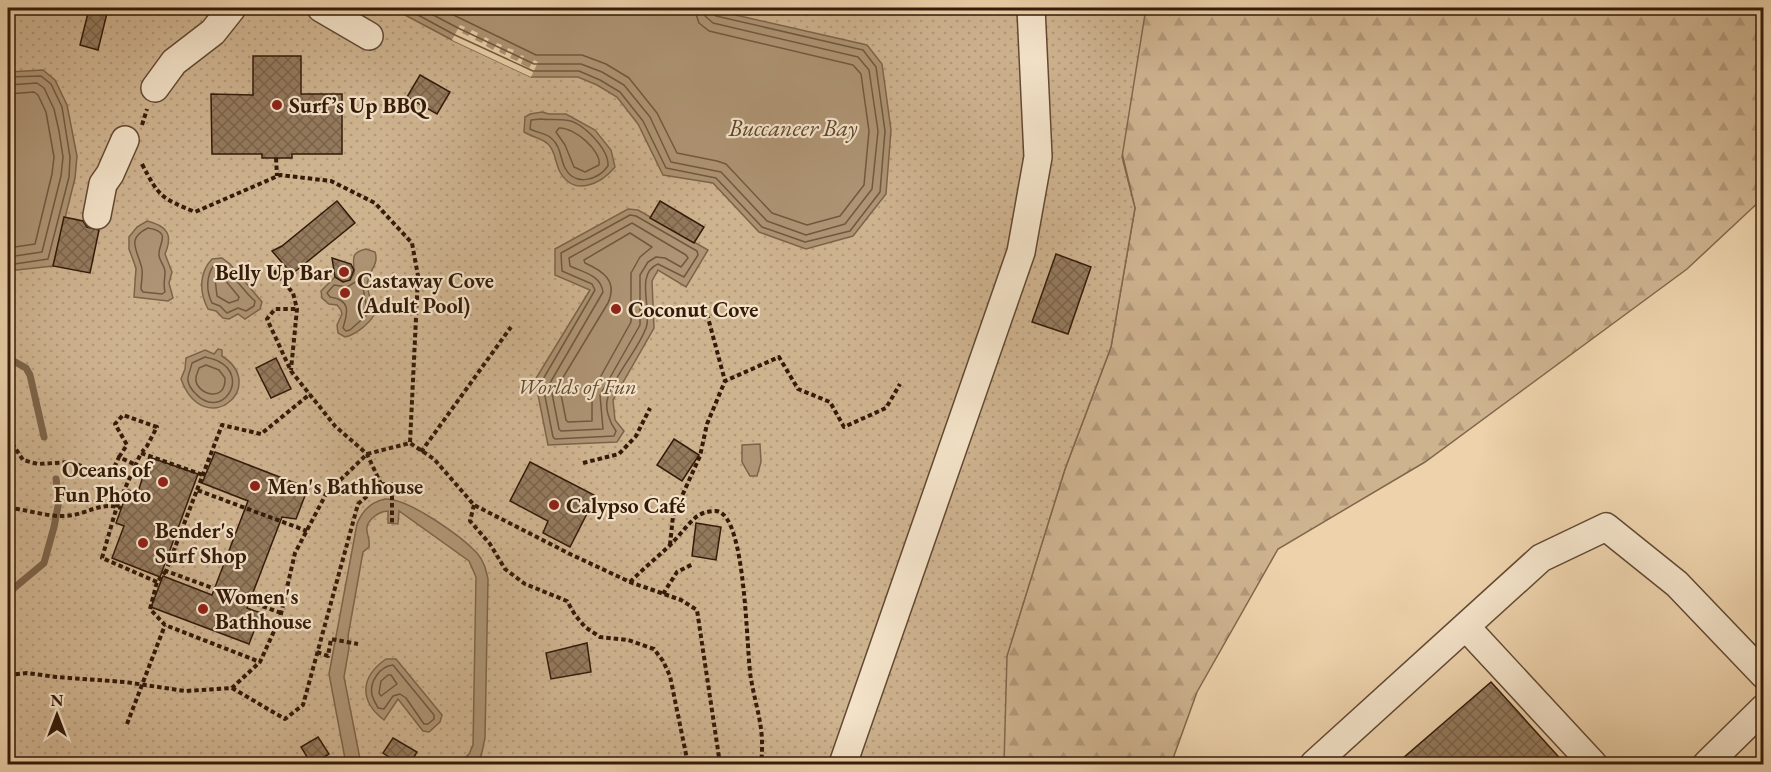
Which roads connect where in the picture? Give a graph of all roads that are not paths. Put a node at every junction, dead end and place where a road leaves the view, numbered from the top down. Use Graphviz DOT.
graph roads {
  1 [pos="232,8"];
  2 [pos="321,8"];
  3 [pos="1031,8"];
  4 [pos="369,36"];
  5 [pos="155,88"];
  6 [pos="134,142"];
  7 [pos="97,215"];
  8 [pos="1466,627"];
  9 [pos="1764,675"];
  10 [pos="1764,708"];
  11 [pos="1332,759"];
  12 [pos="843,765"];
  13 [pos="1593,765"];
  14 [pos="1707,765"];
  1 -- 5 [label="street"];
  2 -- 4 [label="street"];
  3 -- 12 [label="street"];
  6 -- 7 [label="street"];
  8 -- 9 [label="street"];
  8 -- 11 [label="street"];
  8 -- 13 [label="street"];
  10 -- 14 [label="street"];
}
